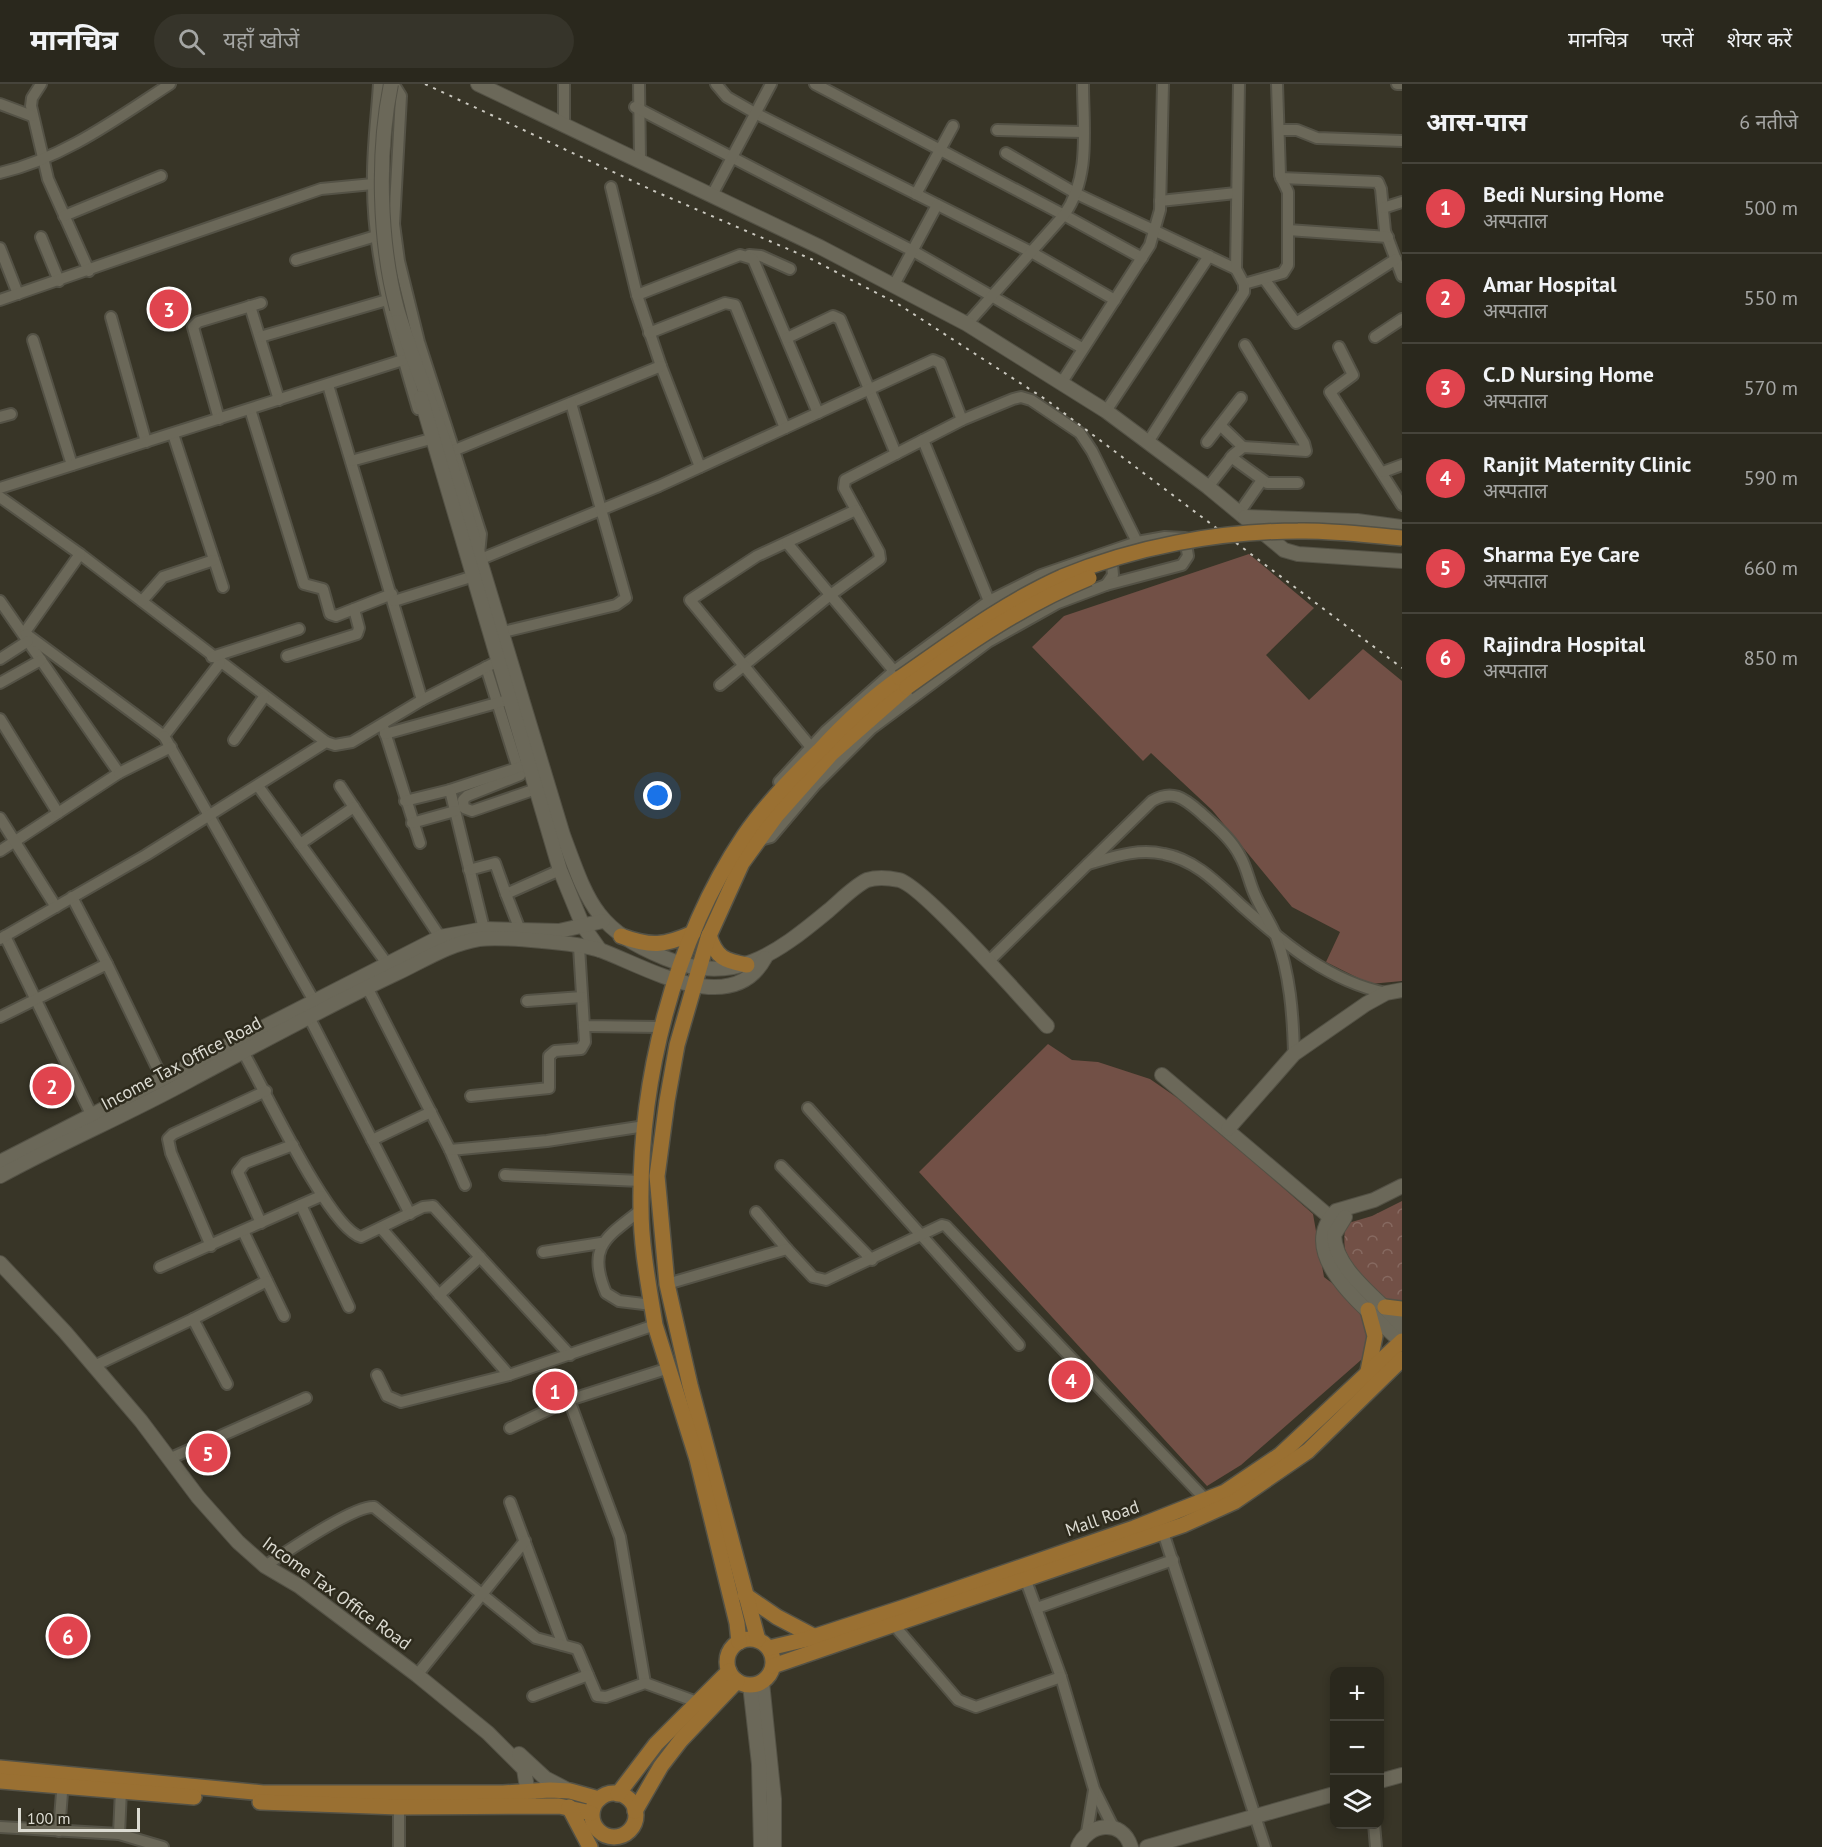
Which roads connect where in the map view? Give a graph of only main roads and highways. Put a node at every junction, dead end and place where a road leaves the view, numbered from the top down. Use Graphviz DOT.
graph roads {
  1 [pos="389,84"];
  2 [pos="478,84"];
  3 [pos="420,381"];
  4 [pos="1242,515"];
  5 [pos="1402,527"];
  6 [pos="1402,538"];
  7 [pos="1402,548"];
  8 [pos="1402,561"];
  9 [pos="498,661"];
  10 [pos="900,679"];
  11 [pos="603,921"];
  12 [pos="583,926"];
  13 [pos="701,934"];
  14 [pos="621,936"];
  15 [pos="444,942"];
  16 [pos="600,950"];
  17 [pos="766,957"];
  18 [pos="681,965"];
  19 [pos="747,965"];
  20 [pos="700,968"];
  21 [pos="674,982"];
  22 [pos="694,984"];
  23 [pos="1402,990"];
  24 [pos="283,1023"];
  25 [pos="1047,1026"];
  26 [pos="1162,1075"];
  27 [pos="1228,1129"];
  28 [pos="0,1162"];
  29 [pos="0,1176"];
  30 [pos="1402,1186"];
  31 [pos="1334,1221"];
  32 [pos="0,1263"];
  33 [pos="1385,1307"];
  34 [pos="1402,1309"];
  35 [pos="1368,1310"];
  36 [pos="1402,1338"];
  37 [pos="1402,1359"];
  38 [pos="1402,1372"];
  39 [pos="1367,1374"];
  40 [pos="1385,1375"];
  41 [pos="745,1595"];
  42 [pos="815,1637"];
  43 [pos="739,1642"];
  44 [pos="763,1644"];
  45 [pos="773,1666"];
  46 [pos="744,1680"];
  47 [pos="503,1746"];
  48 [pos="0,1768"];
  49 [pos="1402,1775"];
  50 [pos="63,1780"];
  51 [pos="1384,1780"];
  52 [pos="0,1781"];
  53 [pos="570,1791"];
  54 [pos="618,1794"];
  55 [pos="1330,1796"];
  56 [pos="529,1798"];
  57 [pos="599,1799"];
  58 [pos="569,1807"];
  59 [pos="635,1811"];
  60 [pos="591,1813"];
  61 [pos="622,1840"];
  62 [pos="605,1841"];
  63 [pos="1078,1842"];
  64 [pos="590,1847"];
  65 [pos="761,1847"];
  66 [pos="774,1847"];
  67 [pos="1131,1847"];
  68 [pos="1147,1847"];
  1 -- 3 [label="main road, bridge"];
  2 -- 4 [label="main road"];
  3 -- 9 [label="main road"];
  3 -- 9 [label="main road"];
  4 -- 5 [label="main road"];
  4 -- 8 [label="main road"];
  6 -- 10 [label="main road, bridge"];
  7 -- 10 [label="main road, bridge"];
  9 -- 11 [label="main road"];
  9 -- 12 [label="main road"];
  10 -- 13 [label="main road"];
  11 -- 12 [label="main road"];
  11 -- 14 [label="main road"];
  12 -- 15 [label="main road"];
  12 -- 16 [label="main road"];
  13 -- 14 [label="main road"];
  13 -- 18 [label="main road"];
  13 -- 19 [label="main road"];
  13 -- 20 [label="main road"];
  14 -- 18 [label="main road"];
  15 -- 16 [label="main road"];
  15 -- 24 [label="main road, Income Tax Office Road"];
  15 -- 24 [label="main road"];
  16 -- 21 [label="main road"];
  17 -- 19 [label="main road"];
  17 -- 22 [label="main road"];
  17 -- 25 [label="main road"];
  18 -- 20 [label="main road"];
  18 -- 21 [label="main road"];
  19 -- 20 [label="main road"];
  20 -- 22 [label="main road"];
  21 -- 22 [label="main road"];
  21 -- 43 [label="main road"];
  22 -- 41 [label="main road"];
  23 -- 27 [label="main road"];
  24 -- 28 [label="main road"];
  24 -- 29 [label="main road, Income Tax Office Road"];
  26 -- 27 [label="main road"];
  27 -- 31 [label="main road"];
  30 -- 31 [label="main road"];
  31 -- 33 [label="main road"];
  31 -- 35 [label="main road"];
  32 -- 47 [label="main road, Income Tax Office Road"];
  33 -- 34 [label="main road"];
  33 -- 36 [label="main road"];
  35 -- 36 [label="main road"];
  35 -- 39 [label="main road"];
  36 -- 39 [label="main road, Mall Road"];
  37 -- 40 [label="main road, Mall Road"];
  38 -- 40 [label="main road"];
  39 -- 42 [label="main road, Mall Road"];
  40 -- 45 [label="main road, Mall Road"];
  41 -- 42 [label="main road"];
  41 -- 44 [label="main road"];
  42 -- 44 [label="main road, Mall Road"];
  43 -- 44 [label="main road, Mall Road"];
  43 -- 46 [label="main road"];
  44 -- 45 [label="main road"];
  45 -- 46 [label="main road"];
  46 -- 54 [label="main road"];
  46 -- 59 [label="main road"];
  46 -- 65 [label="main road"];
  46 -- 66 [label="main road"];
  47 -- 53 [label="main road"];
  47 -- 56 [label="main road"];
  48 -- 50 [label="main road"];
  49 -- 51 [label="main road"];
  50 -- 52 [label="main road"];
  50 -- 56 [label="main road"];
  50 -- 56 [label="main road"];
  53 -- 56 [label="main road"];
  53 -- 57 [label="main road"];
  54 -- 57 [label="main road"];
  54 -- 59 [label="main road"];
  55 -- 68 [label="main road"];
  56 -- 58 [label="main road"];
  57 -- 60 [label="main road"];
  58 -- 60 [label="main road"];
  58 -- 64 [label="main road"];
  59 -- 61 [label="main road"];
  60 -- 62 [label="main road"];
  61 -- 62 [label="main road"];
  63 -- 67 [label="main road"];
}
